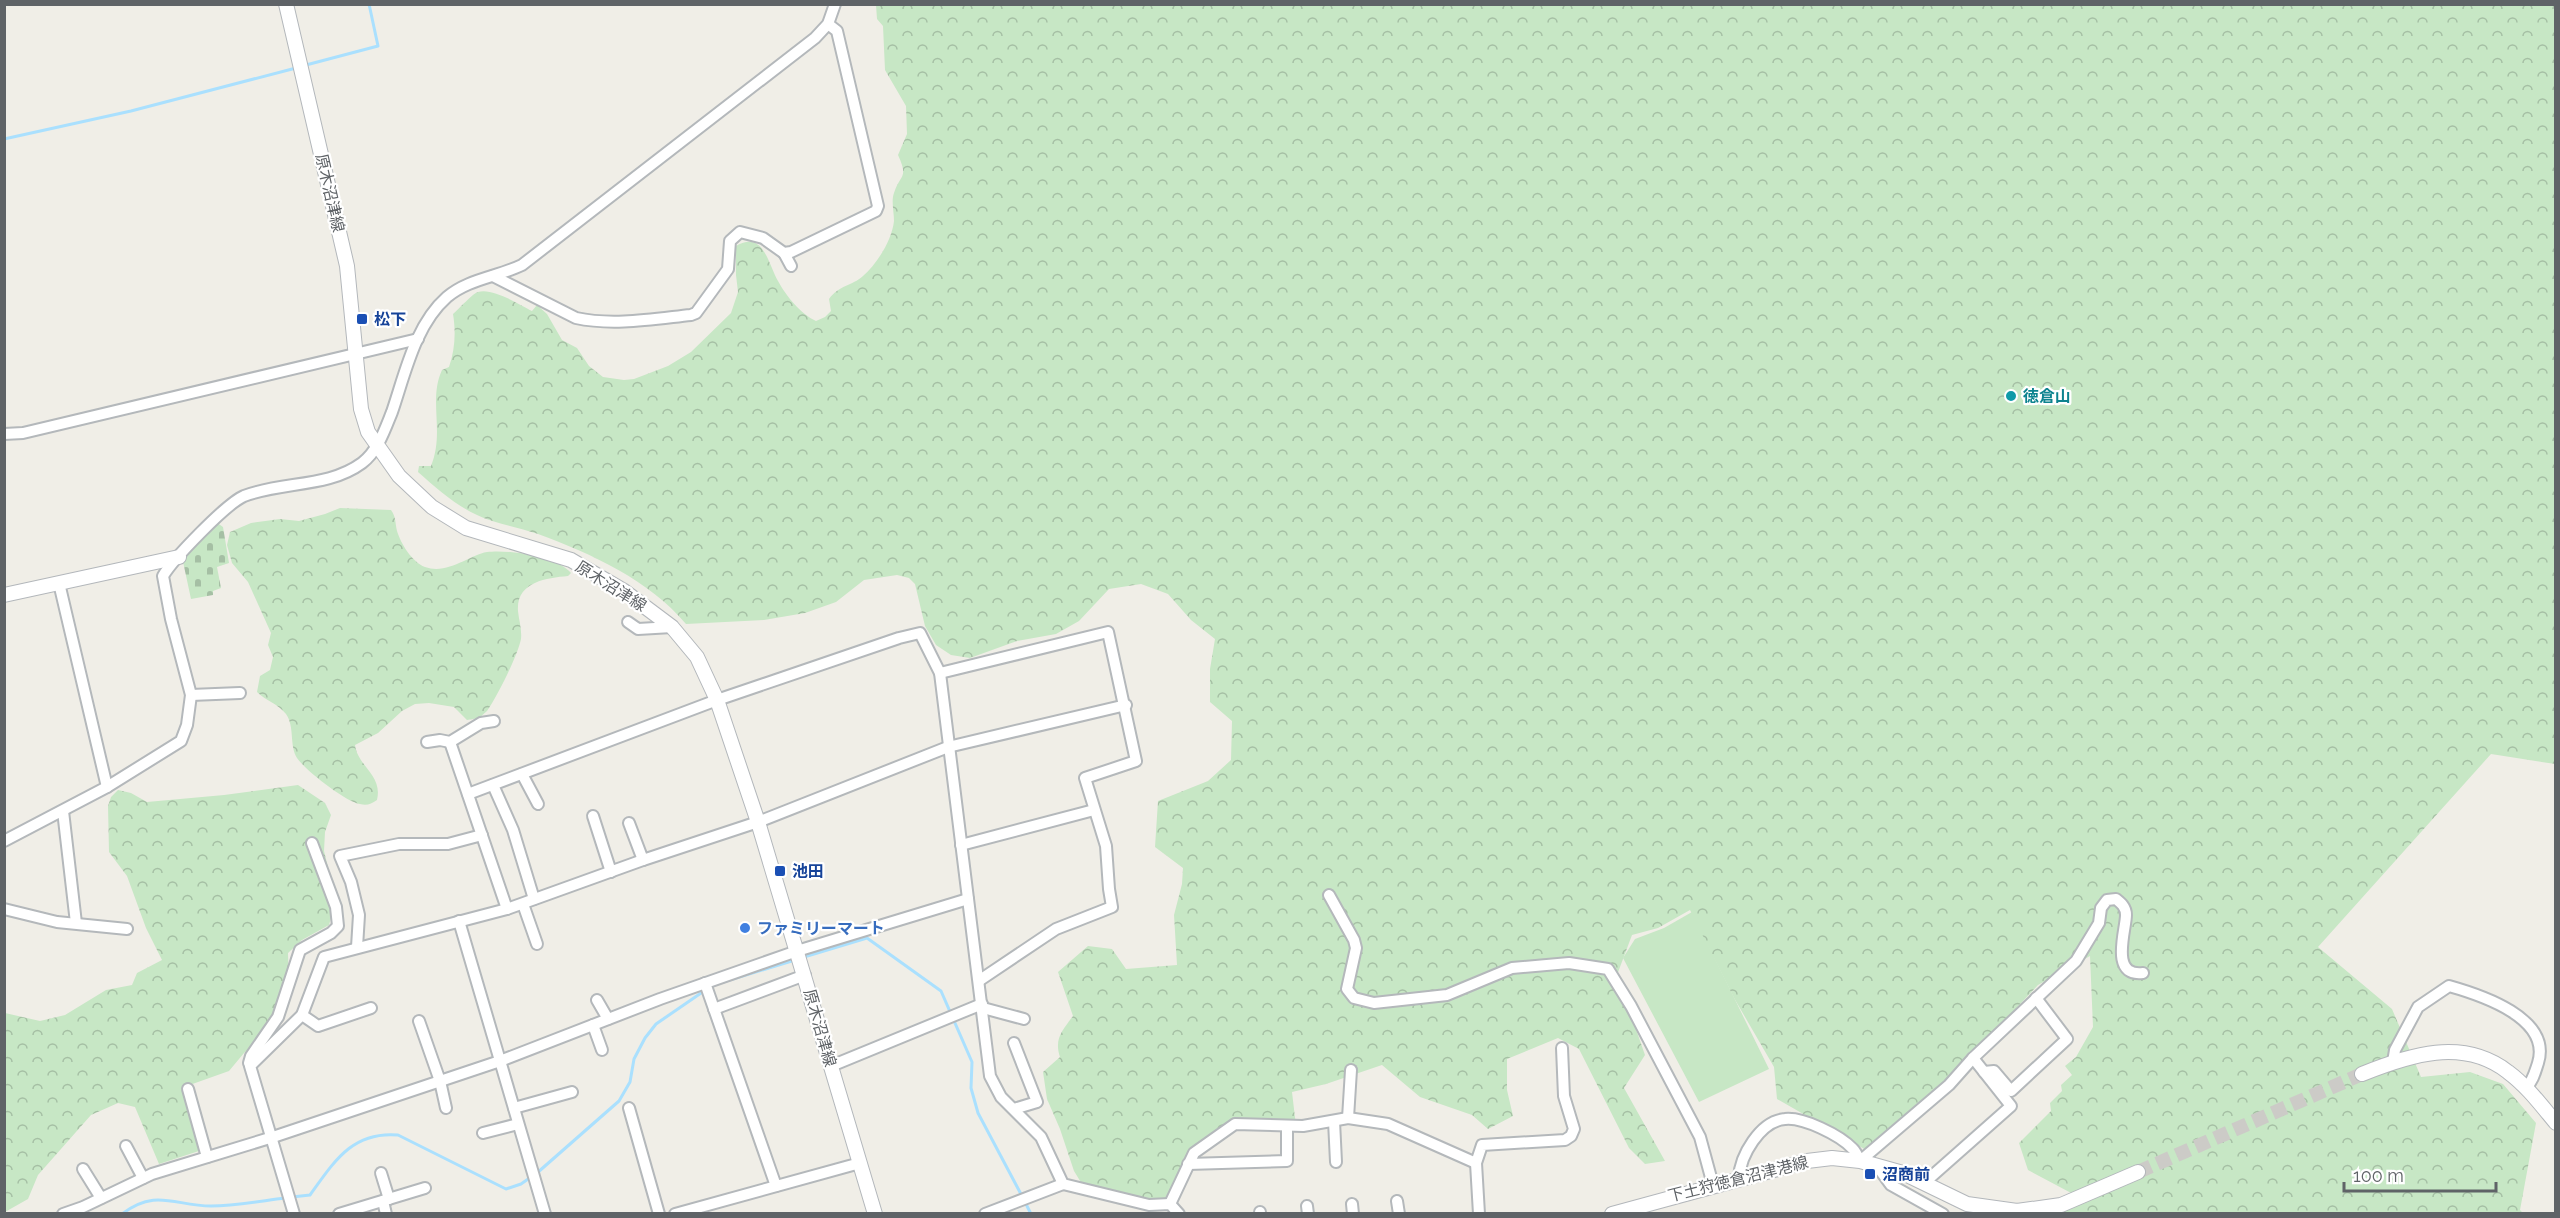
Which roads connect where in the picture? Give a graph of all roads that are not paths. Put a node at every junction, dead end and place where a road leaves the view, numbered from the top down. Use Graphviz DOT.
graph roads {
  1 [pos="286,4"];
  2 [pos="835,4"];
  3 [pos="828,24"];
  4 [pos="847,226"];
  5 [pos="854,237"];
  6 [pos="815,241"];
  7 [pos="821,252"];
  8 [pos="784,253"];
  9 [pos="791,266"];
  10 [pos="493,276"];
  11 [pos="417,339"];
  12 [pos="356,353"];
  13 [pos="4,434"];
  14 [pos="376,446"];
  15 [pos="178,557"];
  16 [pos="59,583"];
  17 [pos="4,595"];
  18 [pos="628,622"];
  19 [pos="672,627"];
  20 [pos="940,673"];
  21 [pos="240,693"];
  22 [pos="191,695"];
  23 [pos="717,700"];
  24 [pos="1126,705"];
  25 [pos="494,722"];
  26 [pos="427,742"];
  27 [pos="450,742"];
  28 [pos="948,747"];
  29 [pos="522,774"];
  30 [pos="493,785"];
  31 [pos="107,787"];
  32 [pos="468,794"];
  33 [pos="538,804"];
  34 [pos="1094,810"];
  35 [pos="63,811"];
  36 [pos="593,816"];
  37 [pos="758,822"];
  38 [pos="628,823"];
  39 [pos="482,835"];
  40 [pos="4,841"];
  41 [pos="312,843"];
  42 [pos="961,845"];
  43 [pos="643,860"];
  44 [pos="611,872"];
  45 [pos="1329,895"];
  46 [pos="534,899"];
  47 [pos="968,899"];
  48 [pos="522,904"];
  49 [pos="4,909"];
  50 [pos="507,909"];
  51 [pos="459,921"];
  52 [pos="76,923"];
  53 [pos="127,929"];
  54 [pos="537,944"];
  55 [pos="357,947"];
  56 [pos="800,961"];
  57 [pos="2143,973"];
  58 [pos="980,980"];
  59 [pos="705,982"];
  60 [pos="2036,998"];
  61 [pos="597,1000"];
  62 [pos="982,1006"];
  63 [pos="371,1008"];
  64 [pos="714,1009"];
  65 [pos="302,1015"];
  66 [pos="608,1019"];
  67 [pos="1024,1019"];
  68 [pos="419,1021"];
  69 [pos="593,1025"];
  70 [pos="1014,1043"];
  71 [pos="1562,1048"];
  72 [pos="602,1050"];
  73 [pos="1973,1058"];
  74 [pos="500,1061"];
  75 [pos="2393,1062"];
  76 [pos="250,1066"];
  77 [pos="831,1066"];
  78 [pos="1351,1070"];
  79 [pos="1984,1072"];
  80 [pos="2362,1074"];
  81 [pos="440,1081"];
  82 [pos="2526,1088"];
  83 [pos="188,1089"];
  84 [pos="572,1092"];
  85 [pos="446,1108"];
  86 [pos="513,1108"];
  87 [pos="629,1108"];
  88 [pos="1014,1109"];
  89 [pos="1348,1118"];
  90 [pos="1334,1121"];
  91 [pos="2556,1123"];
  92 [pos="518,1124"];
  93 [pos="1287,1126"];
  94 [pos="483,1133"];
  95 [pos="273,1137"];
  96 [pos="126,1146"];
  97 [pos="207,1157"];
  98 [pos="1860,1161"];
  99 [pos="1336,1162"];
  100 [pos="860,1163"];
  101 [pos="1476,1163"];
  102 [pos="1188,1164"];
  103 [pos="1877,1166"];
  104 [pos="83,1169"];
  105 [pos="2138,1172"];
  106 [pos="381,1173"];
  107 [pos="142,1178"];
  108 [pos="1739,1178"];
  109 [pos="1924,1183"];
  110 [pos="1063,1184"];
  111 [pos="1713,1185"];
  112 [pos="776,1186"];
  113 [pos="425,1188"];
  114 [pos="101,1198"];
  115 [pos="386,1200"];
  116 [pos="1397,1200"];
  117 [pos="1170,1204"];
  118 [pos="292,1209"];
  119 [pos="63,1214"];
  120 [pos="339,1214"];
  121 [pos="386,1214"];
  122 [pos="545,1214"];
  123 [pos="659,1214"];
  124 [pos="675,1214"];
  125 [pos="875,1214"];
  126 [pos="984,1214"];
  127 [pos="1179,1214"];
  128 [pos="1399,1214"];
  129 [pos="1479,1214"];
  130 [pos="1612,1214"];
  131 [pos="1943,1214"];
  1 -- 12 [label="main road, 原木沼津線"];
  2 -- 3 [label="street"];
  3 -- 4 [label="street"];
  3 -- 10 [label="street"];
  4 -- 5 [label="street"];
  4 -- 6 [label="street"];
  6 -- 7 [label="street"];
  6 -- 8 [label="street"];
  8 -- 9 [label="street"];
  8 -- 10 [label="street"];
  10 -- 11 [label="street"];
  11 -- 12 [label="street"];
  11 -- 14 [label="street"];
  12 -- 13 [label="street"];
  12 -- 14 [label="main road, 原木沼津線"];
  14 -- 15 [label="street"];
  14 -- 19 [label="main road, 原木沼津線"];
  15 -- 16 [label="main road"];
  15 -- 22 [label="street"];
  16 -- 17 [label="main road"];
  16 -- 31 [label="street"];
  18 -- 19 [label="street"];
  19 -- 23 [label="main road, 原木沼津線"];
  20 -- 23 [label="street"];
  20 -- 24 [label="street"];
  20 -- 28 [label="street"];
  21 -- 22 [label="street"];
  22 -- 31 [label="street"];
  23 -- 29 [label="street"];
  23 -- 37 [label="main road, 原木沼津線"];
  24 -- 28 [label="street"];
  24 -- 34 [label="street"];
  25 -- 27 [label="street"];
  26 -- 27 [label="street"];
  27 -- 32 [label="street"];
  28 -- 37 [label="street"];
  28 -- 42 [label="street"];
  29 -- 30 [label="street"];
  29 -- 33 [label="street"];
  30 -- 32 [label="street"];
  30 -- 46 [label="street"];
  31 -- 35 [label="street"];
  32 -- 39 [label="street"];
  34 -- 42 [label="street"];
  34 -- 58 [label="street"];
  35 -- 40 [label="street"];
  35 -- 52 [label="street"];
  36 -- 44 [label="street"];
  37 -- 43 [label="street"];
  37 -- 56 [label="main road, 原木沼津線"];
  38 -- 43 [label="street"];
  39 -- 50 [label="street"];
  39 -- 55 [label="street"];
  41 -- 76 [label="street"];
  42 -- 47 [label="street"];
  43 -- 44 [label="street"];
  44 -- 46 [label="street"];
  45 -- 111 [label="street"];
  46 -- 48 [label="street"];
  47 -- 56 [label="street"];
  47 -- 58 [label="street"];
  48 -- 50 [label="street"];
  48 -- 54 [label="street"];
  49 -- 52 [label="street"];
  50 -- 51 [label="street"];
  51 -- 55 [label="street"];
  51 -- 74 [label="street"];
  52 -- 53 [label="street"];
  55 -- 65 [label="street"];
  56 -- 59 [label="street"];
  56 -- 64 [label="street"];
  56 -- 77 [label="main road, 原木沼津線"];
  57 -- 60 [label="street"];
  58 -- 62 [label="street"];
  59 -- 64 [label="street"];
  59 -- 66 [label="street"];
  60 -- 73 [label="street"];
  60 -- 79 [label="street"];
  61 -- 66 [label="street"];
  62 -- 67 [label="street"];
  62 -- 77 [label="street"];
  62 -- 88 [label="street"];
  63 -- 65 [label="street"];
  64 -- 112 [label="street"];
  65 -- 76 [label="street"];
  66 -- 69 [label="street"];
  68 -- 81 [label="street"];
  69 -- 72 [label="street"];
  69 -- 74 [label="street"];
  70 -- 88 [label="street"];
  71 -- 101 [label="street"];
  73 -- 79 [label="street"];
  73 -- 98 [label="street"];
  74 -- 81 [label="street"];
  74 -- 86 [label="street"];
  75 -- 80 [label="main road"];
  75 -- 82 [label="main road"];
  75 -- 82 [label="street"];
  76 -- 95 [label="street"];
  77 -- 100 [label="main road, 原木沼津線"];
  78 -- 89 [label="street"];
  79 -- 109 [label="street"];
  81 -- 85 [label="street"];
  81 -- 95 [label="street"];
  82 -- 91 [label="main road"];
  83 -- 97 [label="street"];
  84 -- 86 [label="street"];
  86 -- 92 [label="street"];
  87 -- 123 [label="street"];
  88 -- 110 [label="street"];
  89 -- 90 [label="street"];
  89 -- 101 [label="street"];
  90 -- 93 [label="street"];
  90 -- 99 [label="street"];
  92 -- 94 [label="street"];
  92 -- 122 [label="street"];
  93 -- 102 [label="street"];
  93 -- 102 [label="street"];
  95 -- 97 [label="street"];
  95 -- 118 [label="street"];
  96 -- 107 [label="street"];
  97 -- 107 [label="street"];
  98 -- 103 [label="main road, 下土狩徳倉沼津港線"];
  98 -- 108 [label="main road, 下土狩徳倉沼津港線"];
  98 -- 108 [label="street"];
  100 -- 112 [label="street"];
  100 -- 125 [label="main road, 原木沼津線"];
  101 -- 129 [label="street"];
  102 -- 117 [label="street"];
  103 -- 109 [label="main road, 下土狩徳倉沼津港線"];
  103 -- 131 [label="street"];
  104 -- 114 [label="street"];
  105 -- 109 [label="main road, 下土狩徳倉沼津港線"];
  106 -- 115 [label="street"];
  107 -- 114 [label="street"];
  108 -- 111 [label="main road, 下土狩徳倉沼津港線"];
  110 -- 117 [label="street"];
  110 -- 126 [label="street"];
  111 -- 130 [label="main road, 下土狩徳倉沼津港線"];
  112 -- 124 [label="street"];
  113 -- 115 [label="street"];
  114 -- 119 [label="street"];
  115 -- 120 [label="street"];
  115 -- 121 [label="street"];
  116 -- 128 [label="street"];
  117 -- 127 [label="street"];
}
